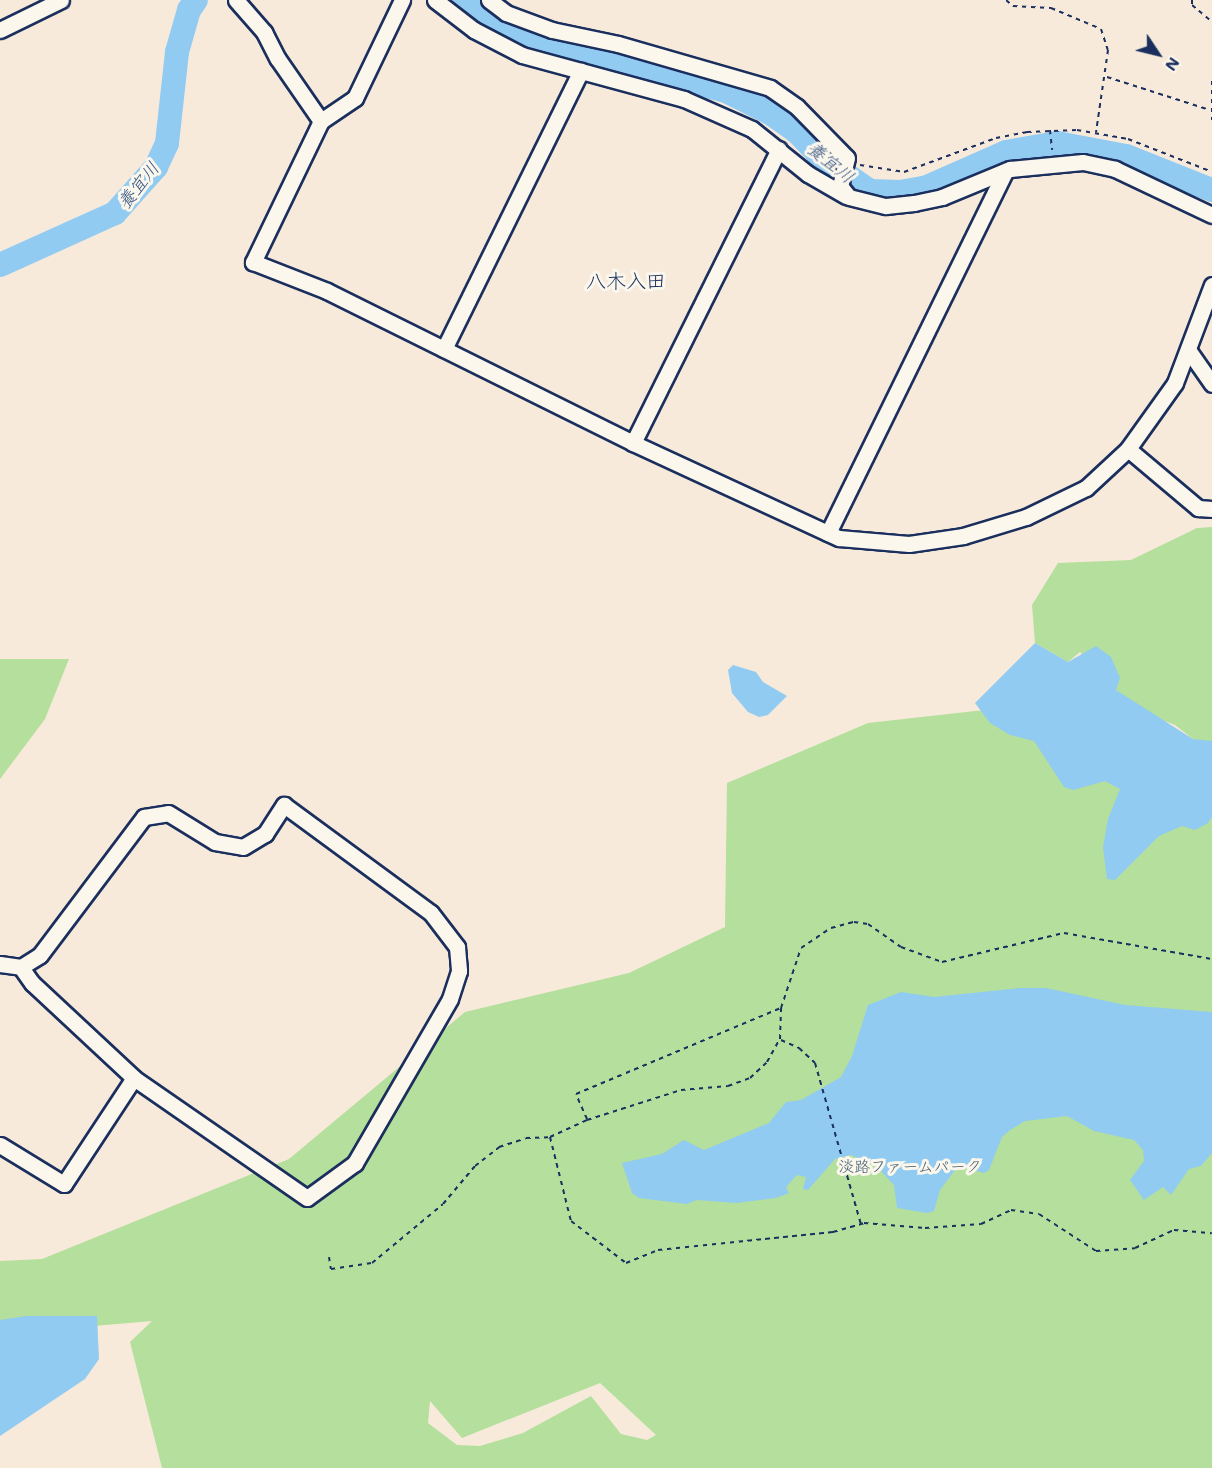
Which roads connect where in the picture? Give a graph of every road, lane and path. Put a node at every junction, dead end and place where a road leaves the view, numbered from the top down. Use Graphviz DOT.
graph roads {
  1 [pos="61,0"];
  2 [pos="236,0"];
  3 [pos="402,0"];
  4 [pos="489,0"];
  5 [pos="1006,0"];
  6 [pos="1192,0"];
  7 [pos="439,1"];
  8 [pos="42,4"];
  9 [pos="1212,22"];
  10 [pos="0,30"];
  11 [pos="582,71"];
  12 [pos="1107,76"];
  13 [pos="1212,81"];
  14 [pos="1210,110"];
  15 [pos="1212,120"];
  16 [pos="321,121"];
  17 [pos="1050,130"];
  18 [pos="1096,132"];
  19 [pos="778,149"];
  20 [pos="847,158"];
  21 [pos="1052,159"];
  22 [pos="1005,171"];
  23 [pos="1212,172"];
  24 [pos="844,192"];
  25 [pos="1212,215"];
  26 [pos="1212,285"];
  27 [pos="444,349"];
  28 [pos="1189,351"];
  29 [pos="1212,384"];
  30 [pos="633,443"];
  31 [pos="1128,449"];
  32 [pos="1212,509"];
  33 [pos="828,533"];
  34 [pos="1212,959"];
  35 [pos="0,964"];
  36 [pos="21,967"];
  37 [pos="781,1008"];
  38 [pos="780,1039"];
  39 [pos="134,1078"];
  40 [pos="587,1120"];
  41 [pos="550,1137"];
  42 [pos="0,1145"];
  43 [pos="861,1224"];
  44 [pos="1212,1233"];
  45 [pos="329,1257"];
  1 -- 8 [label="street"];
  2 -- 16 [label="street"];
  3 -- 16 [label="street"];
  4 -- 20 [label="street"];
  5 -- 12 [label="path"];
  6 -- 9 [label="path"];
  7 -- 11 [label="street"];
  8 -- 10 [label="street"];
  11 -- 19 [label="street"];
  11 -- 27 [label="street"];
  12 -- 14 [label="path"];
  12 -- 18 [label="path"];
  13 -- 14 [label="path"];
  14 -- 15 [label="path"];
  16 -- 27 [label="street"];
  17 -- 18 [label="path"];
  17 -- 20 [label="path"];
  17 -- 21 [label="path"];
  18 -- 23 [label="path"];
  19 -- 24 [label="street"];
  19 -- 30 [label="street"];
  20 -- 24 [label="street"];
  22 -- 24 [label="street"];
  22 -- 25 [label="street"];
  22 -- 33 [label="street"];
  26 -- 28 [label="street"];
  27 -- 30 [label="street"];
  28 -- 29 [label="street"];
  28 -- 31 [label="street"];
  30 -- 33 [label="street"];
  31 -- 32 [label="street"];
  31 -- 33 [label="street"];
  34 -- 37 [label="path"];
  35 -- 36 [label="street"];
  36 -- 39 [label="street"];
  36 -- 39 [label="street"];
  37 -- 38 [label="path"];
  37 -- 40 [label="path"];
  38 -- 40 [label="path"];
  38 -- 43 [label="path"];
  39 -- 42 [label="street"];
  40 -- 41 [label="path"];
  41 -- 43 [label="path"];
  41 -- 45 [label="path"];
  43 -- 44 [label="path"];
}
